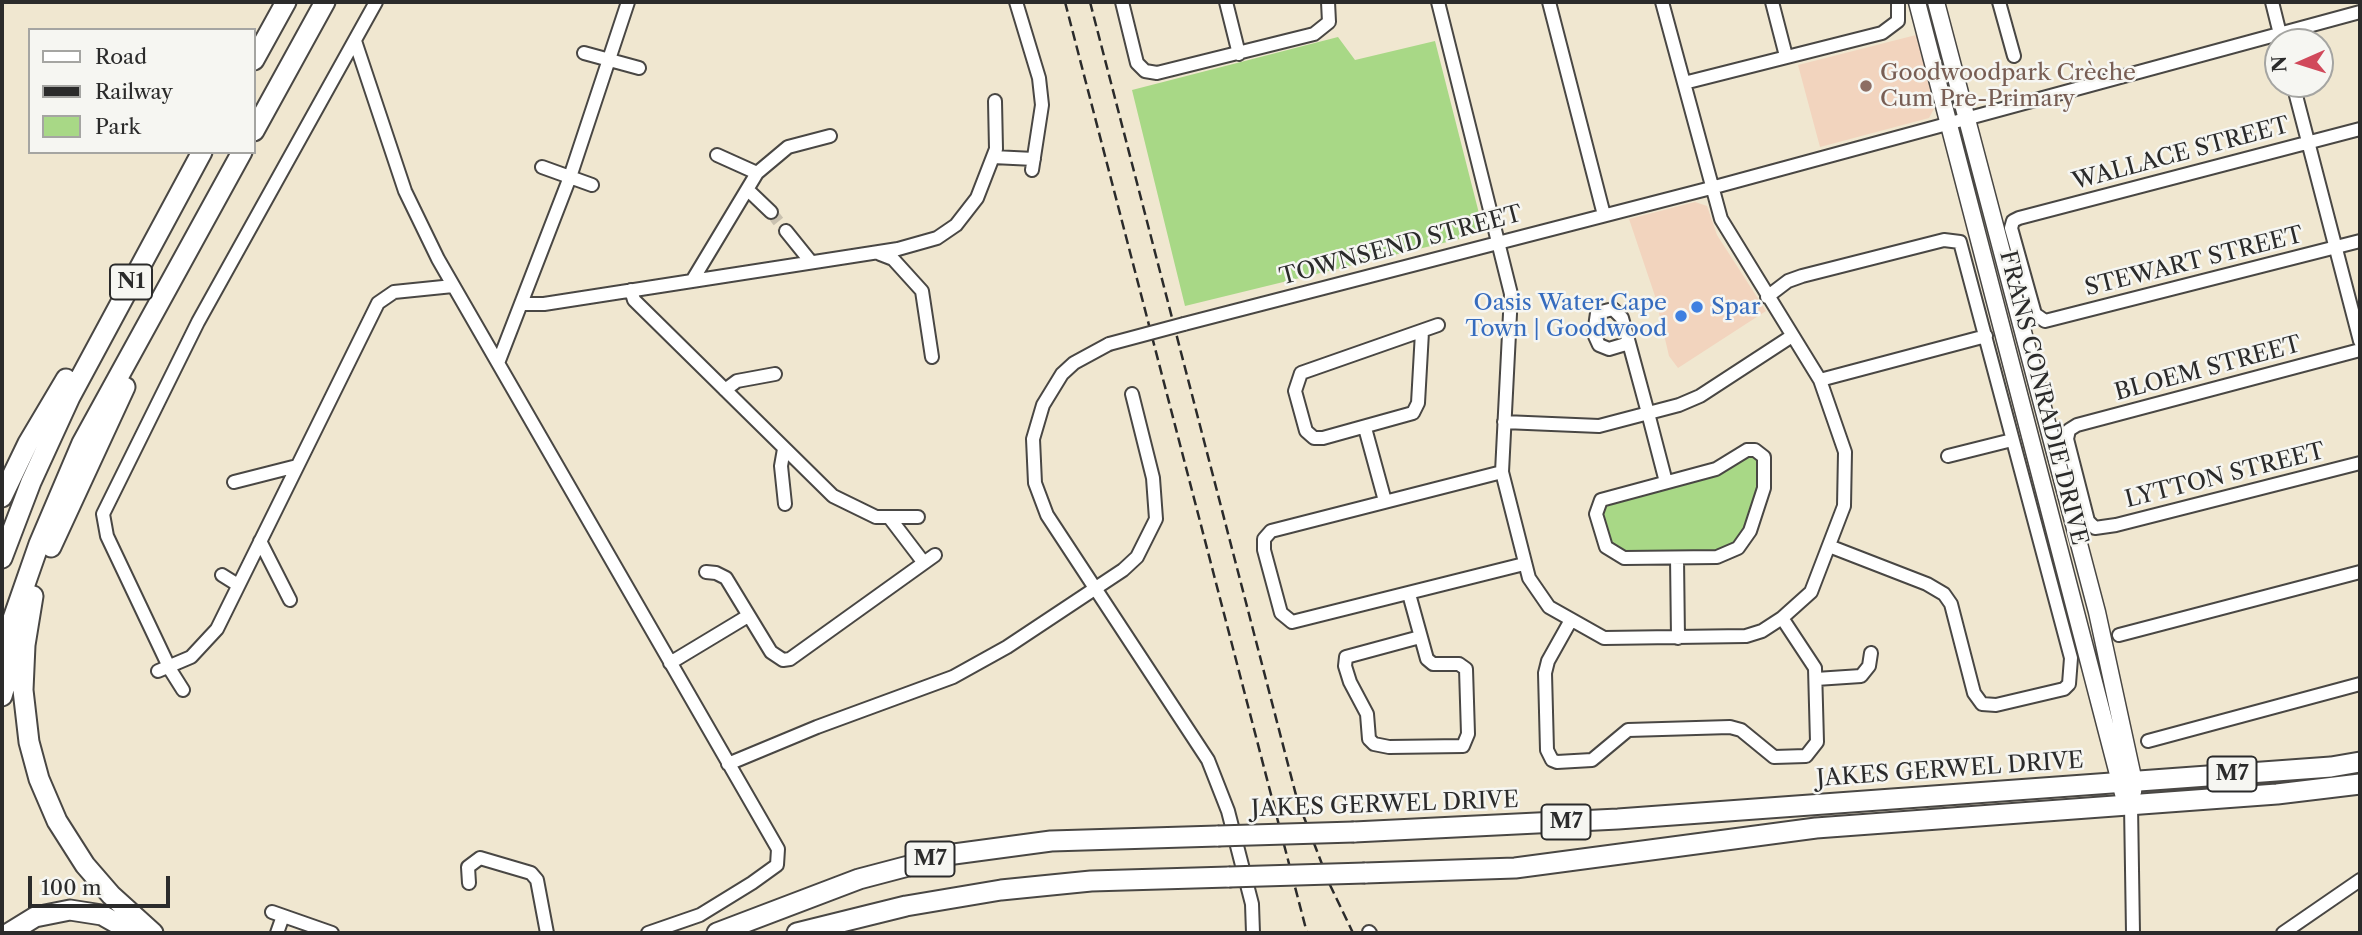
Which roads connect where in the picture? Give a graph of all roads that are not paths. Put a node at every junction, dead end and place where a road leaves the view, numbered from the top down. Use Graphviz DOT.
graph roads {
  1 [pos="286,2"];
  2 [pos="325,2"];
  3 [pos="376,2"];
  4 [pos="628,2"];
  5 [pos="1016,2"];
  6 [pos="1122,2"];
  7 [pos="1226,2"];
  8 [pos="1328,2"];
  9 [pos="1438,2"];
  10 [pos="1549,2"];
  11 [pos="1662,2"];
  12 [pos="1772,2"];
  13 [pos="1898,2"];
  14 [pos="1917,2"];
  15 [pos="1936,2"];
  16 [pos="1999,2"];
  17 [pos="2272,2"];
  18 [pos="2360,12"];
  19 [pos="2278,28"];
  20 [pos="2311,28"];
  21 [pos="355,41"];
  22 [pos="2264,42"];
  23 [pos="584,52"];
  24 [pos="1239,54"];
  25 [pos="256,56"];
  26 [pos="1786,56"];
  27 [pos="2014,56"];
  28 [pos="609,59"];
  29 [pos="639,68"];
  30 [pos="1684,83"];
  31 [pos="2297,98"];
  32 [pos="995,101"];
  33 [pos="1966,118"];
  34 [pos="1948,123"];
  35 [pos="256,127"];
  36 [pos="2360,129"];
  37 [pos="830,136"];
  38 [pos="2309,142"];
  39 [pos="201,154"];
  40 [pos="201,154"];
  41 [pos="241,154"];
  42 [pos="717,155"];
  43 [pos="993,157"];
  44 [pos="542,167"];
  45 [pos="757,173"];
  46 [pos="569,177"];
  47 [pos="592,185"];
  48 [pos="1711,188"];
  49 [pos="748,190"];
  50 [pos="771,212"];
  51 [pos="1604,215"];
  52 [pos="205,218"];
  53 [pos="786,230"];
  54 [pos="2360,241"];
  55 [pos="1499,242"];
  56 [pos="2335,248"];
  57 [pos="876,252"];
  58 [pos="811,262"];
  59 [pos="692,281"];
  60 [pos="453,286"];
  61 [pos="631,290"];
  62 [pos="1767,297"];
  63 [pos="522,303"];
  64 [pos="2039,320"];
  65 [pos="1438,325"];
  66 [pos="1422,332"];
  67 [pos="1792,336"];
  68 [pos="1986,337"];
  69 [pos="2360,341"];
  70 [pos="1629,344"];
  71 [pos="2360,351"];
  72 [pos="932,357"];
  73 [pos="498,363"];
  74 [pos="775,374"];
  75 [pos="1820,380"];
  76 [pos="725,390"];
  77 [pos="1132,394"];
  78 [pos="1648,413"];
  79 [pos="1504,422"];
  80 [pos="1366,428"];
  81 [pos="2012,440"];
  82 [pos="783,449"];
  83 [pos="1948,456"];
  84 [pos="2360,463"];
  85 [pos="297,466"];
  86 [pos="1502,471"];
  87 [pos="234,482"];
  88 [pos="1666,482"];
  89 [pos="3,494"];
  90 [pos="1385,501"];
  91 [pos="785,504"];
  92 [pos="889,517"];
  93 [pos="918,517"];
  94 [pos="2100,528"];
  95 [pos="260,541"];
  96 [pos="1829,546"];
  97 [pos="935,555"];
  98 [pos="2,558"];
  99 [pos="1677,558"];
  100 [pos="924,563"];
  101 [pos="1524,564"];
  102 [pos="706,572"];
  103 [pos="2360,572"];
  104 [pos="222,575"];
  105 [pos="238,585"];
  106 [pos="1094,589"];
  107 [pos="1409,594"];
  108 [pos="33,596"];
  109 [pos="290,600"];
  110 [pos="748,616"];
  111 [pos="1782,618"];
  112 [pos="1571,620"];
  113 [pos="2119,635"];
  114 [pos="1420,638"];
  115 [pos="1678,638"];
  116 [pos="2,650"];
  117 [pos="1871,653"];
  118 [pos="670,663"];
  119 [pos="164,669"];
  120 [pos="1816,679"];
  121 [pos="2360,684"];
  122 [pos="183,690"];
  123 [pos="2,696"];
  124 [pos="2148,741"];
  125 [pos="2360,762"];
  126 [pos="728,764"];
  127 [pos="2126,782"];
  128 [pos="2360,785"];
  129 [pos="2129,809"];
  130 [pos="2360,880"];
  131 [pos="469,883"];
  132 [pos="9,933"];
  133 [pos="134,933"];
  134 [pos="153,933"];
  135 [pos="277,933"];
  136 [pos="332,933"];
  137 [pos="547,933"];
  138 [pos="648,933"];
  139 [pos="717,933"];
  140 [pos="797,933"];
  141 [pos="1253,933"];
  142 [pos="2133,933"];
  143 [pos="2283,933"];
  1 -- 25 [label="highway"];
  2 -- 35 [label="highway"];
  3 -- 21 [label="street"];
  4 -- 28 [label="street"];
  5 -- 43 [label="street"];
  6 -- 24 [label="street"];
  7 -- 24 [label="street"];
  8 -- 24 [label="street"];
  9 -- 55 [label="street"];
  10 -- 51 [label="street"];
  11 -- 30 [label="street"];
  12 -- 26 [label="street"];
  13 -- 26 [label="street"];
  14 -- 34 [label="main road, FRANS CONRADIE DRIVE"];
  15 -- 33 [label="main road, FRANS CONRADIE DRIVE"];
  16 -- 27 [label="street"];
  17 -- 19 [label="street"];
  18 -- 20 [label="street, TOWNSEND STREET"];
  21 -- 60 [label="street"];
  21 -- 119 [label="street"];
  22 -- 33 [label="street, TOWNSEND STREET"];
  23 -- 28 [label="street"];
  26 -- 30 [label="street"];
  28 -- 29 [label="street"];
  28 -- 46 [label="street"];
  30 -- 48 [label="street"];
  31 -- 38 [label="street"];
  32 -- 43 [label="street"];
  33 -- 34 [label="street, TOWNSEND STREET"];
  33 -- 127 [label="main road, FRANS CONRADIE DRIVE"];
  34 -- 48 [label="street, TOWNSEND STREET"];
  34 -- 127 [label="main road, FRANS CONRADIE DRIVE"];
  36 -- 38 [label="street, WALLACE STREET"];
  37 -- 45 [label="street"];
  38 -- 56 [label="street"];
  38 -- 64 [label="street, WALLACE STREET"];
  39 -- 89 [label="highway"];
  40 -- 98 [label="highway, N1"];
  41 -- 52 [label="highway, N1"];
  42 -- 45 [label="street"];
  43 -- 57 [label="street"];
  44 -- 46 [label="street"];
  45 -- 49 [label="street"];
  46 -- 47 [label="street"];
  46 -- 63 [label="street"];
  48 -- 51 [label="street, TOWNSEND STREET"];
  48 -- 62 [label="street"];
  49 -- 50 [label="street"];
  49 -- 59 [label="street"];
  51 -- 55 [label="street, TOWNSEND STREET"];
  52 -- 108 [label="highway"];
  52 -- 116 [label="highway, N1"];
  53 -- 58 [label="street"];
  54 -- 56 [label="street, STEWART STREET"];
  55 -- 79 [label="street"];
  55 -- 106 [label="street, TOWNSEND STREET, bridge"];
  56 -- 64 [label="street, STEWART STREET"];
  56 -- 69 [label="street"];
  57 -- 58 [label="street"];
  57 -- 72 [label="street"];
  58 -- 59 [label="street"];
  59 -- 61 [label="street"];
  60 -- 73 [label="street"];
  60 -- 85 [label="street"];
  61 -- 63 [label="street"];
  61 -- 76 [label="street"];
  62 -- 67 [label="street"];
  62 -- 68 [label="street"];
  63 -- 73 [label="street"];
  65 -- 66 [label="street"];
  66 -- 80 [label="street"];
  66 -- 80 [label="street"];
  67 -- 75 [label="street"];
  67 -- 78 [label="street"];
  68 -- 75 [label="street"];
  68 -- 81 [label="street"];
  70 -- 78 [label="street"];
  71 -- 94 [label="street, BLOEM STREET"];
  73 -- 118 [label="street"];
  74 -- 76 [label="street"];
  75 -- 96 [label="street"];
  76 -- 82 [label="street"];
  77 -- 106 [label="street"];
  78 -- 79 [label="street"];
  78 -- 88 [label="street"];
  79 -- 86 [label="street"];
  80 -- 90 [label="street"];
  81 -- 83 [label="street"];
  81 -- 96 [label="street"];
  82 -- 91 [label="street"];
  82 -- 92 [label="street"];
  84 -- 94 [label="street, LYTTON STREET"];
  85 -- 87 [label="street"];
  85 -- 95 [label="street"];
  86 -- 90 [label="street"];
  86 -- 101 [label="street"];
  88 -- 99 [label="street"];
  88 -- 99 [label="street"];
  90 -- 107 [label="street"];
  92 -- 93 [label="street"];
  92 -- 100 [label="street"];
  95 -- 105 [label="street"];
  95 -- 109 [label="street"];
  96 -- 111 [label="street"];
  97 -- 100 [label="street"];
  99 -- 115 [label="street"];
  100 -- 110 [label="street"];
  101 -- 107 [label="street"];
  101 -- 112 [label="street"];
  102 -- 110 [label="street"];
  103 -- 113 [label="street"];
  104 -- 105 [label="street"];
  105 -- 119 [label="street"];
  106 -- 126 [label="street"];
  106 -- 141 [label="street, TOWNSEND STREET"];
  107 -- 114 [label="street"];
  108 -- 123 [label="highway"];
  108 -- 134 [label="highway"];
  110 -- 118 [label="street"];
  111 -- 115 [label="street"];
  111 -- 120 [label="street"];
  112 -- 115 [label="street"];
  112 -- 120 [label="street"];
  114 -- 114 [label="street"];
  117 -- 120 [label="street"];
  118 -- 126 [label="street"];
  119 -- 122 [label="street"];
  121 -- 124 [label="street"];
  125 -- 127 [label="highway, JAKES GERWEL DRIVE / M7"];
  126 -- 138 [label="street"];
  127 -- 129 [label="main road, FRANS CONRADIE DRIVE"];
  127 -- 139 [label="highway, JAKES GERWEL DRIVE / M7, bridge"];
  128 -- 129 [label="highway, JAKES GERWEL DRIVE / M7"];
  129 -- 140 [label="highway, JAKES GERWEL DRIVE / M7, bridge"];
  129 -- 142 [label="street"];
  130 -- 143 [label="street"];
  131 -- 137 [label="street"];
  132 -- 133 [label="highway"];
  135 -- 136 [label="street"];
}
